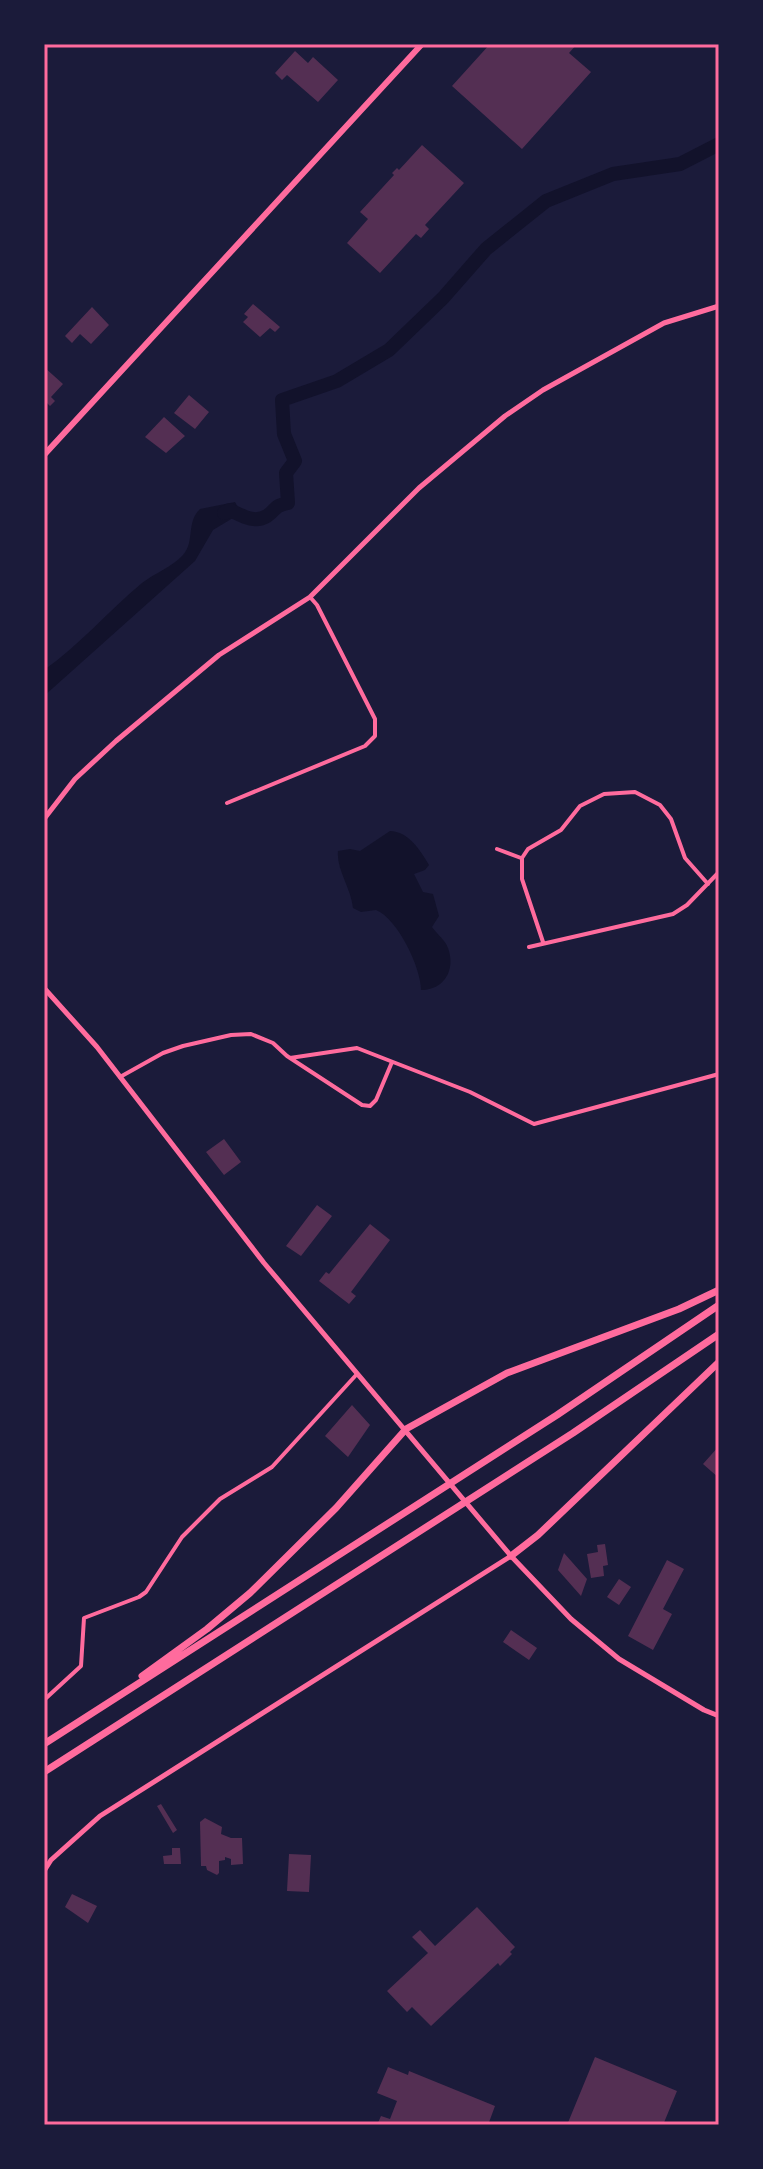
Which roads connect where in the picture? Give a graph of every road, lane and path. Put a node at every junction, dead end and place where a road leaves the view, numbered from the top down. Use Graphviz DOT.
graph roads {
  1 [pos="422,44"];
  2 [pos="719,306"];
  3 [pos="44,455"];
  4 [pos="310,597"];
  5 [pos="227,803"];
  6 [pos="44,819"];
  7 [pos="497,849"];
  8 [pos="522,858"];
  9 [pos="719,872"];
  10 [pos="708,884"];
  11 [pos="543,942"];
  12 [pos="529,947"];
  13 [pos="44,988"];
  14 [pos="290,1058"];
  15 [pos="392,1062"];
  16 [pos="719,1074"];
  17 [pos="120,1077"];
  18 [pos="719,1290"];
  19 [pos="719,1305"];
  20 [pos="719,1334"];
  21 [pos="719,1362"];
  22 [pos="357,1374"];
  23 [pos="406,1429"];
  24 [pos="511,1556"];
  25 [pos="44,1700"];
  26 [pos="719,1716"];
  27 [pos="74,1725"];
  28 [pos="44,1744"];
  29 [pos="44,1772"];
  30 [pos="44,1871"];
  1 -- 3 [label="main road"];
  2 -- 4 [label="main road"];
  4 -- 5 [label="street"];
  4 -- 6 [label="main road"];
  7 -- 8 [label="street"];
  8 -- 10 [label="street"];
  8 -- 11 [label="street"];
  9 -- 10 [label="street"];
  10 -- 11 [label="street"];
  11 -- 12 [label="street"];
  13 -- 17 [label="main road"];
  14 -- 15 [label="street"];
  14 -- 15 [label="street"];
  14 -- 17 [label="street"];
  15 -- 16 [label="street"];
  17 -- 22 [label="main road"];
  18 -- 23 [label="highway"];
  19 -- 27 [label="highway"];
  20 -- 29 [label="highway"];
  21 -- 24 [label="highway"];
  22 -- 23 [label="main road"];
  22 -- 25 [label="street"];
  23 -- 24 [label="main road"];
  23 -- 27 [label="highway"];
  24 -- 26 [label="main road"];
  24 -- 30 [label="main road"];
  27 -- 28 [label="highway"];
}
